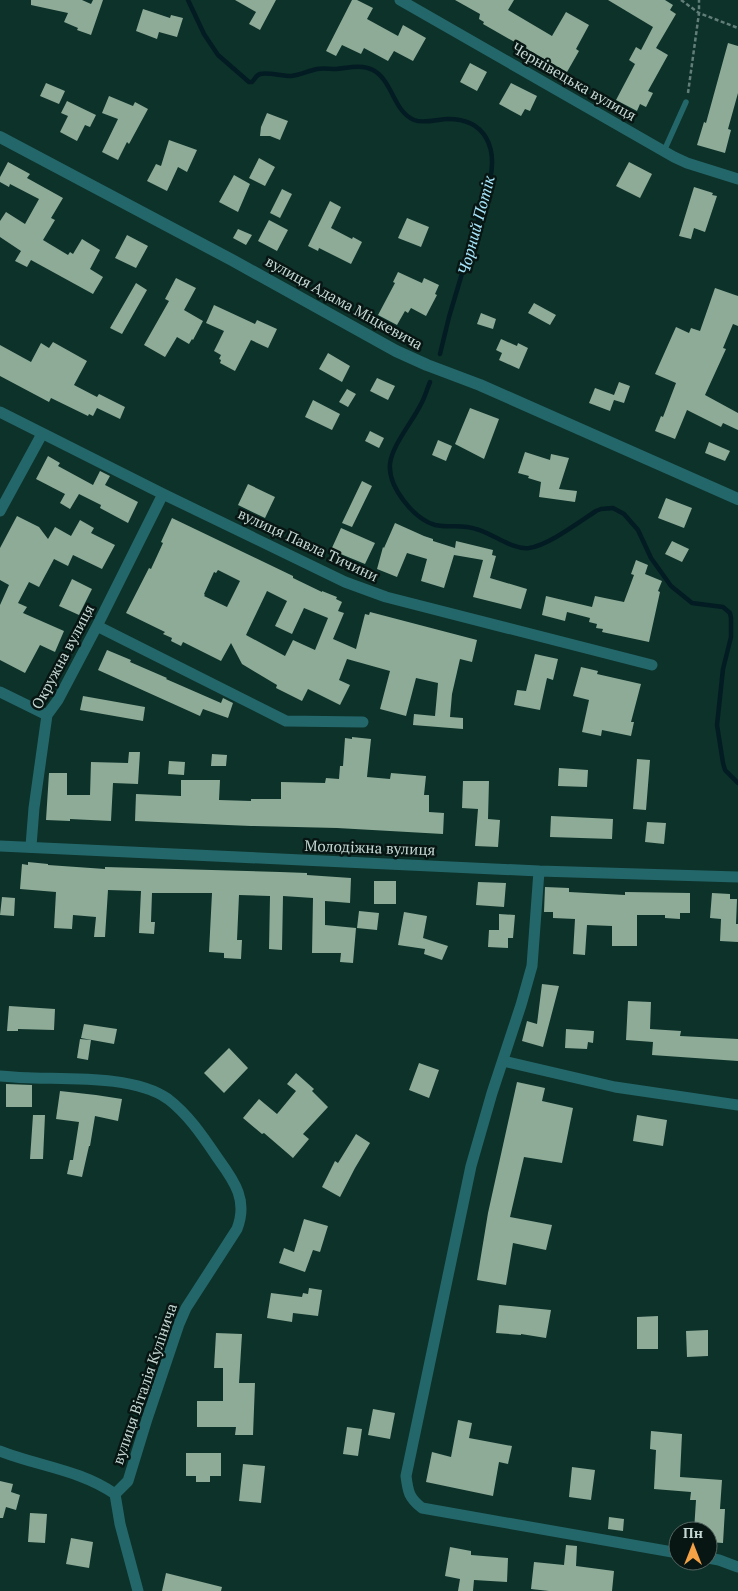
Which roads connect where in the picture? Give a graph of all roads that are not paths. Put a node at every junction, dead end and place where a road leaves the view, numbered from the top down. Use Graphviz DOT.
graph roads {
  1 [pos="400,0"];
  2 [pos="686,102"];
  3 [pos="0,137"];
  4 [pos="664,151"];
  5 [pos="738,179"];
  6 [pos="0,412"];
  7 [pos="42,434"];
  8 [pos="163,494"];
  9 [pos="738,499"];
  10 [pos="0,511"];
  11 [pos="97,626"];
  12 [pos="652,665"];
  13 [pos="0,692"];
  14 [pos="47,715"];
  15 [pos="363,722"];
  16 [pos="0,846"];
  17 [pos="31,846"];
  18 [pos="539,871"];
  19 [pos="738,877"];
  20 [pos="503,1062"];
  21 [pos="0,1076"];
  22 [pos="738,1104"];
  23 [pos="0,1451"];
  24 [pos="115,1494"];
  25 [pos="668,1551"];
  26 [pos="718,1560"];
  27 [pos="738,1567"];
  28 [pos="138,1591"];
  1 -- 4 [label="street, Чернівецька вулиця"];
  2 -- 4 [label="lane"];
  3 -- 9 [label="street, вулиця Адама Міцкевича"];
  4 -- 5 [label="street, Чернівецька вулиця"];
  6 -- 7 [label="street, вулиця Павла Тичини"];
  7 -- 8 [label="street, вулиця Павла Тичини"];
  7 -- 10 [label="street"];
  8 -- 11 [label="street, Окружна вулиця"];
  8 -- 12 [label="street, вулиця Павла Тичини"];
  11 -- 14 [label="street, Окружна вулиця"];
  11 -- 15 [label="street"];
  13 -- 14 [label="street"];
  14 -- 17 [label="street, Окружна вулиця"];
  16 -- 17 [label="street, Молодіжна вулиця"];
  17 -- 18 [label="street, Молодіжна вулиця"];
  18 -- 19 [label="street, Молодіжна вулиця"];
  18 -- 20 [label="street"];
  20 -- 22 [label="street"];
  20 -- 25 [label="street"];
  21 -- 24 [label="street, вулиця Віталія Кулінича"];
  23 -- 24 [label="street"];
  24 -- 28 [label="street"];
  26 -- 27 [label="street"];
}
